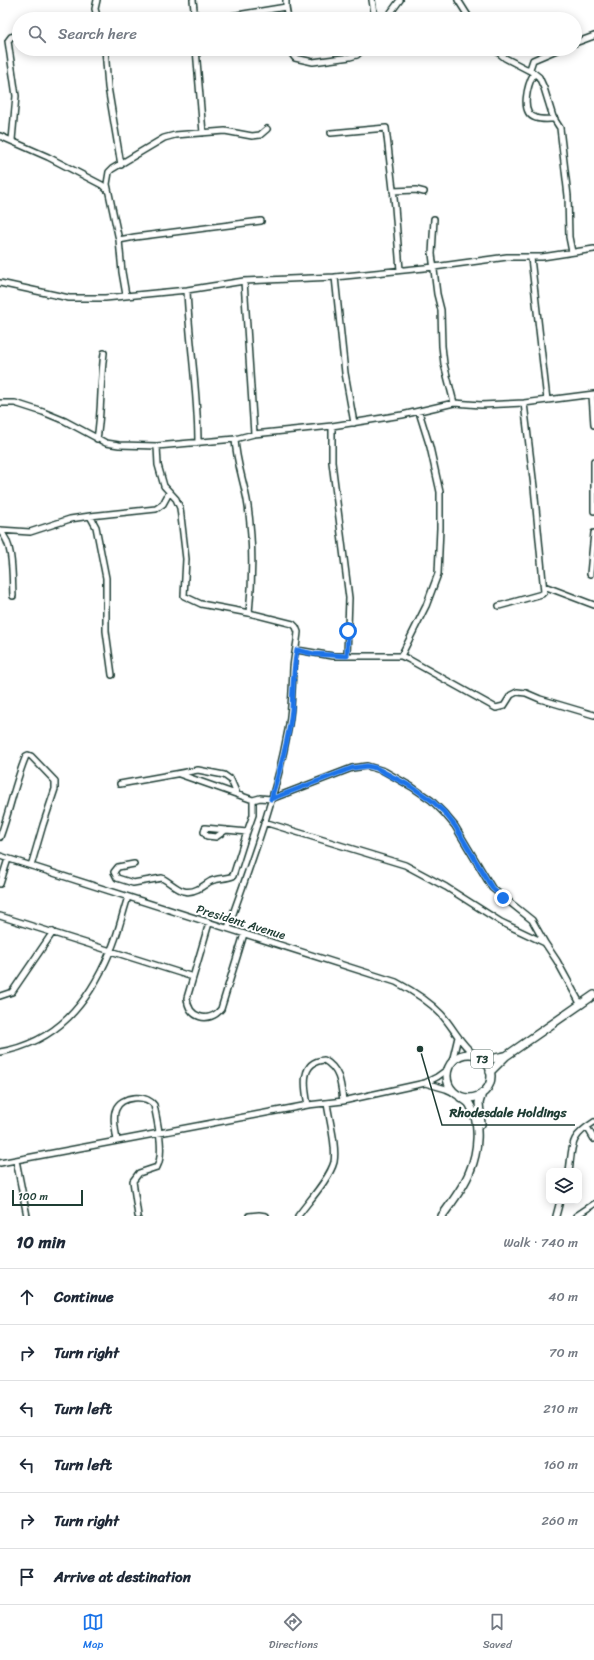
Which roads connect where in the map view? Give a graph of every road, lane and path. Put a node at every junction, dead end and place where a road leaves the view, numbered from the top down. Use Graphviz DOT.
graph roads {
  1 [pos="96,0"];
  2 [pos="193,0"];
  3 [pos="286,0"];
  4 [pos="372,0"];
  5 [pos="400,0"];
  6 [pos="458,0"];
  7 [pos="286,7"];
  8 [pos="96,12"];
  9 [pos="194,12"];
  10 [pos="256,12"];
  11 [pos="287,12"];
  12 [pos="374,12"];
  13 [pos="391,12"];
  14 [pos="466,12"];
  15 [pos="594,36"];
  16 [pos="12,37"];
  17 [pos="582,40"];
  18 [pos="106,56"];
  19 [pos="196,56"];
  20 [pos="294,56"];
  21 [pos="357,56"];
  22 [pos="503,56"];
  23 [pos="542,56"];
  24 [pos="526,69"];
  25 [pos="534,73"];
  26 [pos="554,119"];
  27 [pos="267,129"];
  28 [pos="202,133"];
  29 [pos="331,133"];
  30 [pos="0,136"];
  31 [pos="12,140"];
  32 [pos="121,165"];
  33 [pos="108,191"];
  34 [pos="394,191"];
  35 [pos="424,192"];
  36 [pos="434,219"];
  37 [pos="261,221"];
  38 [pos="119,240"];
  39 [pos="594,249"];
  40 [pos="572,252"];
  41 [pos="531,258"];
  42 [pos="434,267"];
  43 [pos="400,270"];
  44 [pos="335,277"];
  45 [pos="244,281"];
  46 [pos="0,283"];
  47 [pos="187,290"];
  48 [pos="126,295"];
  49 [pos="104,353"];
  50 [pos="593,395"];
  51 [pos="547,400"];
  52 [pos="0,403"];
  53 [pos="454,403"];
  54 [pos="524,403"];
  55 [pos="418,412"];
  56 [pos="354,423"];
  57 [pos="594,425"];
  58 [pos="332,426"];
  59 [pos="254,434"];
  60 [pos="97,439"];
  61 [pos="235,440"];
  62 [pos="198,443"];
  63 [pos="157,446"];
  64 [pos="594,461"];
  65 [pos="169,493"];
  66 [pos="594,511"];
  67 [pos="90,516"];
  68 [pos="0,530"];
  69 [pos="594,533"];
  70 [pos="590,574"];
  71 [pos="544,586"];
  72 [pos="13,596"];
  73 [pos="594,605"];
  74 [pos="499,606"];
  75 [pos="249,613"];
  76 [pos="297,650"];
  77 [pos="347,656"];
  78 [pos="401,656"];
  79 [pos="112,675"];
  80 [pos="594,715"];
  81 [pos="179,774"];
  82 [pos="120,784"];
  83 [pos="237,794"];
  84 [pos="271,799"];
  85 [pos="253,800"];
  86 [pos="264,822"];
  87 [pos="226,830"];
  88 [pos="247,832"];
  89 [pos="0,837"];
  90 [pos="0,856"];
  91 [pos="8,859"];
  92 [pos="134,864"];
  93 [pos="31,866"];
  94 [pos="0,884"];
  95 [pos="128,897"];
  96 [pos="0,916"];
  97 [pos="209,923"];
  98 [pos="228,928"];
  99 [pos="53,932"];
  100 [pos="244,934"];
  101 [pos="545,943"];
  102 [pos="111,952"];
  103 [pos="193,977"];
  104 [pos="594,995"];
  105 [pos="0,996"];
  106 [pos="580,1004"];
  107 [pos="458,1037"];
  108 [pos="0,1052"];
  109 [pos="477,1056"];
  110 [pos="506,1056"];
  111 [pos="450,1066"];
  112 [pos="490,1072"];
  113 [pos="425,1083"];
  114 [pos="482,1093"];
  115 [pos="457,1094"];
  116 [pos="343,1100"];
  117 [pos="327,1103"];
  118 [pos="308,1105"];
  119 [pos="594,1122"];
  120 [pos="586,1127"];
  121 [pos="159,1133"];
  122 [pos="594,1139"];
  123 [pos="117,1141"];
  124 [pos="16,1160"];
  125 [pos="0,1163"];
  126 [pos="569,1168"];
  127 [pos="559,1204"];
  128 [pos="594,1204"];
  129 [pos="27,1216"];
  130 [pos="138,1216"];
  131 [pos="249,1216"];
  132 [pos="266,1216"];
  133 [pos="298,1216"];
  134 [pos="442,1216"];
  135 [pos="448,1216"];
  136 [pos="556,1216"];
  137 [pos="576,1216"];
  1 -- 8 [label="street"];
  2 -- 9 [label="street"];
  3 -- 7 [label="street"];
  4 -- 12 [label="street"];
  5 -- 13 [label="street"];
  6 -- 14 [label="street"];
  7 -- 10 [label="street"];
  7 -- 11 [label="street"];
  15 -- 17 [label="street"];
  16 -- 31 [label="street"];
  18 -- 32 [label="street"];
  19 -- 28 [label="street"];
  20 -- 21 [label="street"];
  22 -- 24 [label="street"];
  23 -- 24 [label="street"];
  24 -- 25 [label="street"];
  25 -- 26 [label="street"];
  25 -- 26 [label="street"];
  26 -- 40 [label="street"];
  27 -- 28 [label="street"];
  28 -- 32 [label="street"];
  29 -- 34 [label="street"];
  30 -- 31 [label="street"];
  31 -- 33 [label="street"];
  32 -- 33 [label="street"];
  33 -- 38 [label="street"];
  34 -- 35 [label="street"];
  34 -- 43 [label="street"];
  36 -- 42 [label="street"];
  37 -- 38 [label="street"];
  38 -- 48 [label="street"];
  39 -- 40 [label="street"];
  40 -- 41 [label="street"];
  41 -- 42 [label="street"];
  41 -- 51 [label="street"];
  42 -- 43 [label="street"];
  42 -- 53 [label="street"];
  43 -- 44 [label="street"];
  44 -- 45 [label="street"];
  44 -- 56 [label="street"];
  45 -- 47 [label="street"];
  45 -- 59 [label="street"];
  46 -- 48 [label="street"];
  47 -- 48 [label="street"];
  47 -- 62 [label="street"];
  49 -- 60 [label="street"];
  50 -- 51 [label="street"];
  50 -- 57 [label="street"];
  51 -- 54 [label="street"];
  52 -- 60 [label="street"];
  53 -- 54 [label="street"];
  53 -- 55 [label="street"];
  54 -- 71 [label="street"];
  55 -- 56 [label="street"];
  55 -- 78 [label="street"];
  56 -- 58 [label="street"];
  58 -- 59 [label="street"];
  58 -- 77 [label="street"];
  59 -- 61 [label="street"];
  60 -- 63 [label="street"];
  61 -- 62 [label="street"];
  61 -- 75 [label="street"];
  62 -- 63 [label="street"];
  63 -- 65 [label="street"];
  64 -- 66 [label="street"];
  65 -- 67 [label="street"];
  65 -- 75 [label="street"];
  67 -- 68 [label="street"];
  67 -- 79 [label="street"];
  68 -- 72 [label="street"];
  69 -- 70 [label="street"];
  71 -- 73 [label="street"];
  71 -- 74 [label="street"];
  75 -- 76 [label="street"];
  76 -- 77 [label="street"];
  76 -- 84 [label="street"];
  77 -- 78 [label="street"];
  78 -- 80 [label="street"];
  81 -- 82 [label="street"];
  81 -- 83 [label="street"];
  81 -- 83 [label="street"];
  83 -- 85 [label="street"];
  84 -- 85 [label="street"];
  84 -- 86 [label="street"];
  84 -- 101 [label="street"];
  85 -- 88 [label="street"];
  86 -- 98 [label="street"];
  86 -- 101 [label="street"];
  87 -- 88 [label="street"];
  88 -- 92 [label="street"];
  89 -- 93 [label="street"];
  90 -- 91 [label="street, President Avenue"];
  91 -- 93 [label="street, President Avenue"];
  91 -- 94 [label="street"];
  93 -- 95 [label="street, President Avenue"];
  95 -- 97 [label="street, President Avenue"];
  95 -- 102 [label="street"];
  96 -- 99 [label="street"];
  97 -- 98 [label="street, President Avenue"];
  97 -- 103 [label="street"];
  98 -- 100 [label="street, President Avenue"];
  99 -- 102 [label="street"];
  99 -- 105 [label="street"];
  100 -- 103 [label="street"];
  100 -- 107 [label="street, President Avenue"];
  101 -- 106 [label="street"];
  102 -- 103 [label="street"];
  102 -- 108 [label="street"];
  104 -- 106 [label="highway, T3"];
  106 -- 110 [label="highway, T3"];
  107 -- 109 [label="street, President Avenue"];
  107 -- 111 [label="street"];
  109 -- 110 [label="highway, T3"];
  109 -- 111 [label="highway, T3"];
  109 -- 112 [label="highway, T3"];
  110 -- 112 [label="highway, T3"];
  111 -- 113 [label="street"];
  111 -- 115 [label="highway"];
  112 -- 114 [label="highway, T3"];
  113 -- 115 [label="street"];
  113 -- 116 [label="street"];
  114 -- 115 [label="highway"];
  114 -- 135 [label="highway, T3"];
  115 -- 134 [label="highway"];
  116 -- 117 [label="street"];
  116 -- 118 [label="street"];
  117 -- 118 [label="street"];
  117 -- 133 [label="street"];
  118 -- 121 [label="street"];
  119 -- 120 [label="street"];
  120 -- 122 [label="street"];
  120 -- 126 [label="street"];
  121 -- 123 [label="street"];
  121 -- 123 [label="street"];
  121 -- 130 [label="street"];
  123 -- 124 [label="street"];
  124 -- 125 [label="street"];
  124 -- 129 [label="street"];
  127 -- 136 [label="street"];
  128 -- 137 [label="street"];
  131 -- 132 [label="street"];
}
